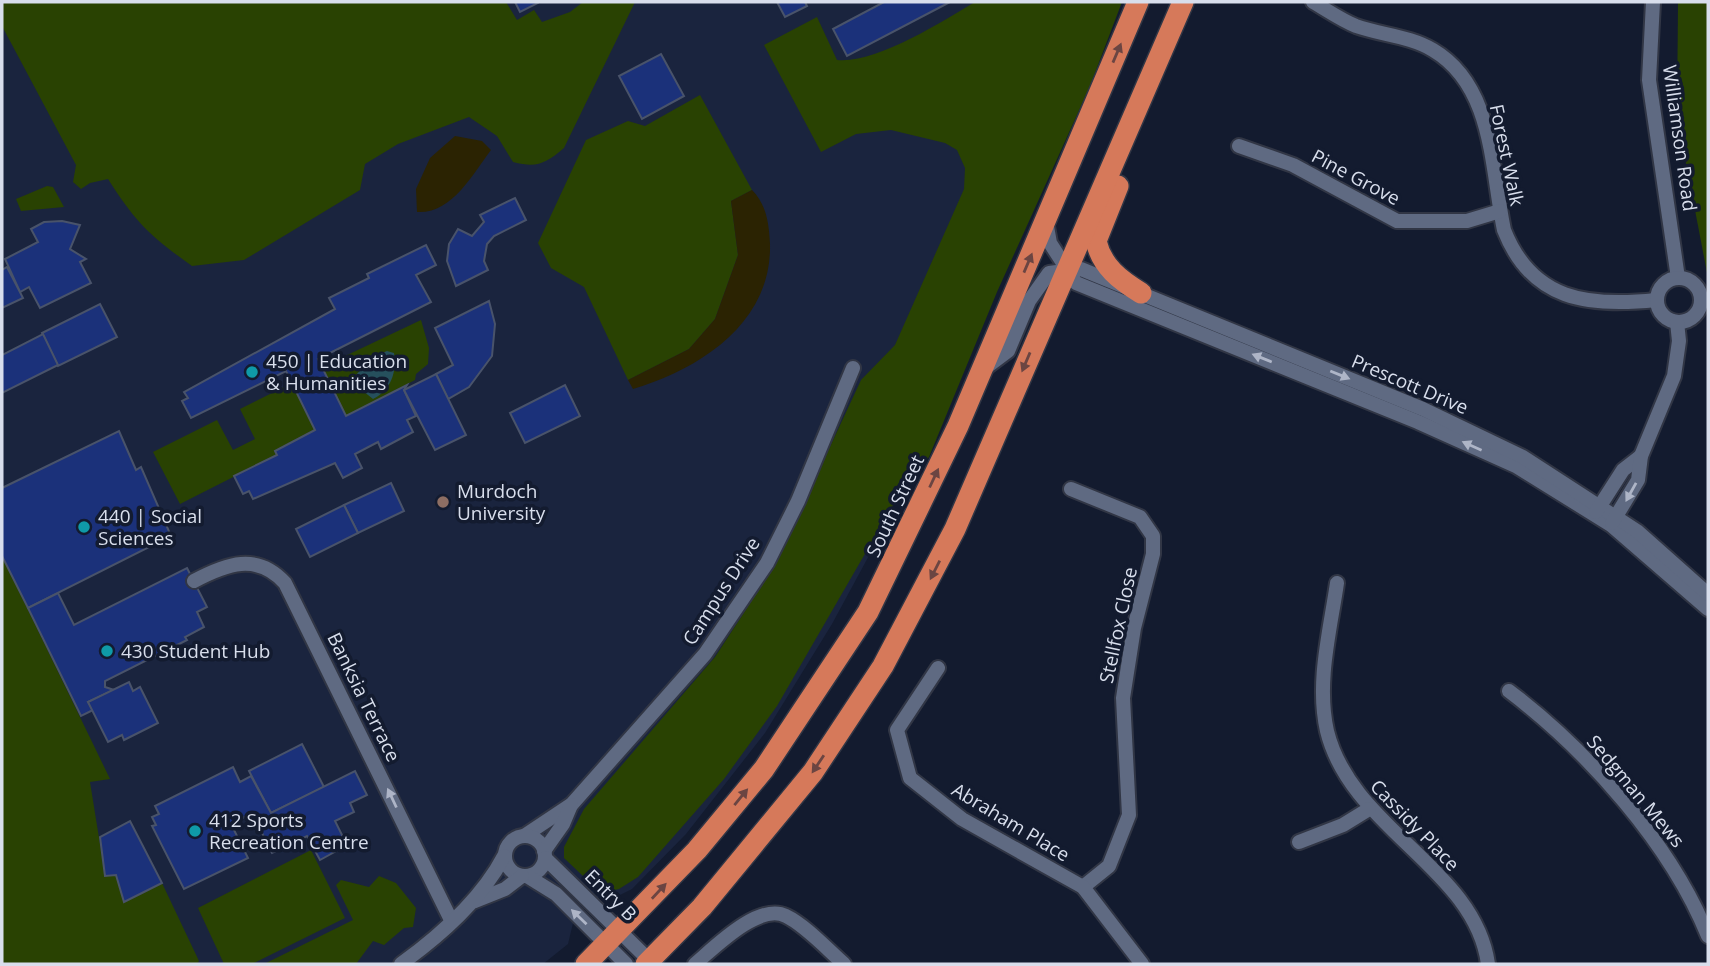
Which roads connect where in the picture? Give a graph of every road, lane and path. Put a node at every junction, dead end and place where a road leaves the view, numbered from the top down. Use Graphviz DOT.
graph roads {
  1 [pos="1138,2"];
  2 [pos="1182,2"];
  3 [pos="1313,2"];
  4 [pos="1653,2"];
  5 [pos="1126,134"];
  6 [pos="1239,146"];
  7 [pos="1500,211"];
  8 [pos="1046,220"];
  9 [pos="1066,270"];
  10 [pos="1678,278"];
  11 [pos="1087,288"];
  12 [pos="1141,293"];
  13 [pos="1054,299"];
  14 [pos="1656,300"];
  15 [pos="1677,322"];
  16 [pos="853,368"];
  17 [pos="982,370"];
  18 [pos="1641,456"];
  19 [pos="1071,489"];
  20 [pos="1598,509"];
  21 [pos="1614,520"];
  22 [pos="194,581"];
  23 [pos="1337,583"];
  24 [pos="1708,594"];
  25 [pos="1708,609"];
  26 [pos="938,668"];
  27 [pos="1509,691"];
  28 [pos="572,804"];
  29 [pos="1370,809"];
  30 [pos="524,836"];
  31 [pos="1299,842"];
  32 [pos="544,855"];
  33 [pos="504,856"];
  34 [pos="524,876"];
  35 [pos="1083,887"];
  36 [pos="474,902"];
  37 [pos="451,920"];
  38 [pos="1708,936"];
  39 [pos="614,938"];
  40 [pos="648,963"];
  41 [pos="401,964"];
  42 [pos="586,964"];
  43 [pos="626,964"];
  44 [pos="695,964"];
  45 [pos="844,964"];
  46 [pos="1142,964"];
  47 [pos="1488,964"];
  8 -- 1 [label="highway, South Street, one-way"];
  2 -- 5 [label="highway"];
  3 -- 7 [label="street, Forest Walk"];
  4 -- 10 [label="street, Williamson Road"];
  5 -- 9 [label="highway"];
  5 -- 12 [label="highway"];
  6 -- 7 [label="street, Pine Grove"];
  7 -- 14 [label="street, Forest Walk"];
  8 -- 9 [label="street, Prescott Drive"];
  17 -- 8 [label="highway, South Street, one-way"];
  9 -- 11 [label="street, Prescott Drive"];
  9 -- 12 [label="street, Prescott Drive"];
  9 -- 13 [label="highway"];
  9 -- 17 [label="street"];
  10 -- 14 [label="street"];
  10 -- 15 [label="street"];
  11 -- 13 [label="street"];
  20 -- 11 [label="street, Prescott Drive, one-way"];
  12 -- 20 [label="street, Prescott Drive, one-way"];
  13 -- 40 [label="highway, one-way"];
  14 -- 15 [label="street"];
  15 -- 18 [label="street"];
  16 -- 28 [label="street, Campus Drive"];
  39 -- 17 [label="highway, South Street, one-way"];
  18 -- 20 [label="street"];
  18 -- 21 [label="street, one-way"];
  19 -- 35 [label="street, Stellfox Close"];
  20 -- 21 [label="street, Prescott Drive"];
  21 -- 24 [label="street, Prescott Drive"];
  21 -- 25 [label="street, Prescott Drive"];
  37 -- 22 [label="street, Banksia Terrace, one-way"];
  23 -- 29 [label="street, Cassidy Place"];
  26 -- 35 [label="street, Abraham Place"];
  27 -- 38 [label="street, Sedgman Mews"];
  28 -- 30 [label="street, Campus Drive"];
  28 -- 32 [label="street, Campus Drive"];
  29 -- 31 [label="street"];
  29 -- 47 [label="street, Cassidy Place"];
  30 -- 32 [label="street"];
  30 -- 33 [label="street, Campus Drive"];
  32 -- 34 [label="street, Campus Drive"];
  32 -- 39 [label="street, Entry B"];
  33 -- 34 [label="street"];
  33 -- 36 [label="street, Campus Drive"];
  34 -- 36 [label="street, Campus Drive"];
  39 -- 34 [label="street, Entry B, one-way"];
  35 -- 46 [label="street, Abraham Place"];
  36 -- 37 [label="street, Campus Drive"];
  37 -- 41 [label="street, Campus Drive"];
  39 -- 40 [label="street, Entry B"];
  39 -- 42 [label="highway, South Street"];
  39 -- 43 [label="street, Entry B"];
  44 -- 45 [label="street"];
}
